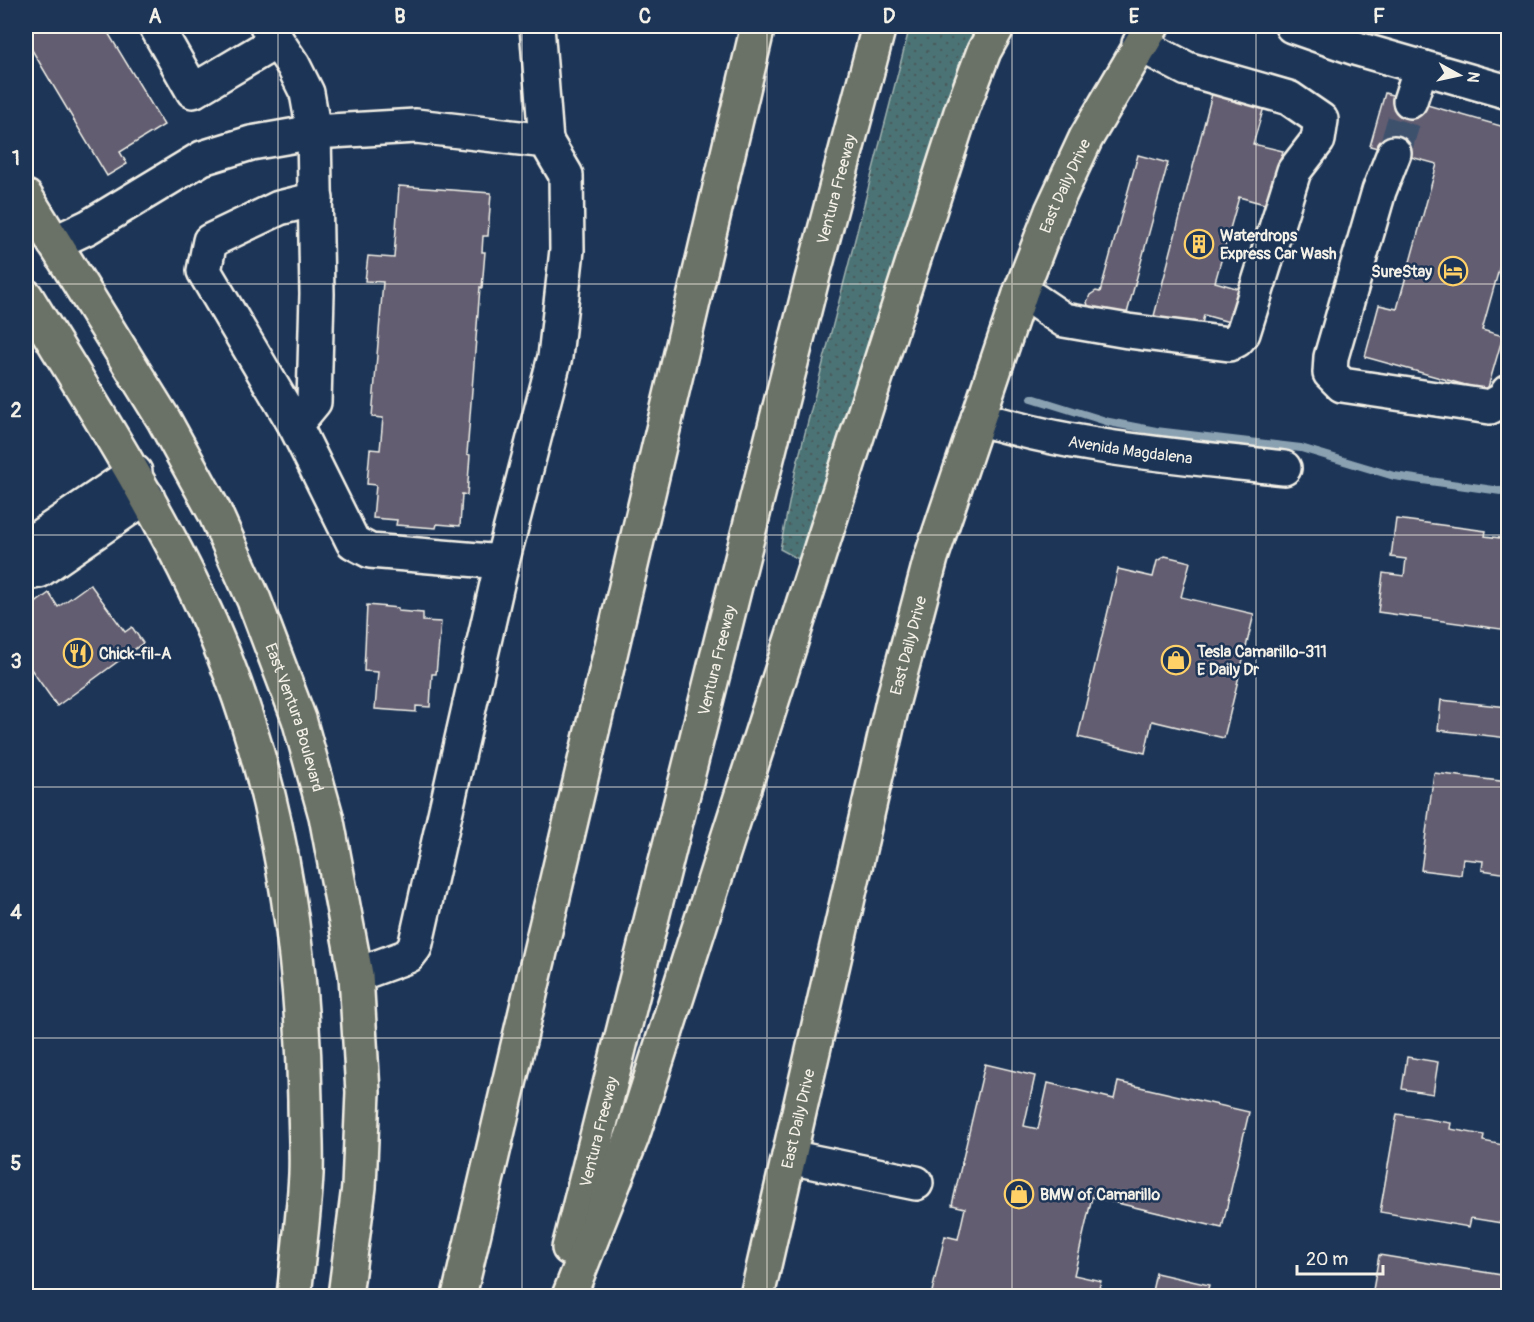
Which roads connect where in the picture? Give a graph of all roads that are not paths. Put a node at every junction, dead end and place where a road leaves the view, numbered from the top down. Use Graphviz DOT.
graph roads {
  1 [pos="156,26"];
  2 [pos="537,26"];
  3 [pos="735,26"];
  4 [pos="758,26"];
  5 [pos="879,26"];
  6 [pos="998,26"];
  7 [pos="1292,26"];
  8 [pos="272,33"];
  9 [pos="1145,35"];
  10 [pos="1421,67"];
  11 [pos="1509,92"];
  12 [pos="1410,101"];
  13 [pos="314,132"];
  14 [pos="546,141"];
  15 [pos="1394,153"];
  16 [pos="722,170"];
  17 [pos="26,196"];
  18 [pos="316,199"];
  19 [pos="54,243"];
  20 [pos="1021,291"];
  21 [pos="26,296"];
  22 [pos="1509,392"];
  23 [pos="978,418"];
  24 [pos="295,425"];
  25 [pos="1284,468"];
  26 [pos="141,484"];
  27 [pos="26,546"];
  28 [pos="502,562"];
  29 [pos="26,573"];
  30 [pos="356,975"];
  31 [pos="789,1157"];
  32 [pos="916,1183"];
  33 [pos="294,1296"];
  34 [pos="345,1296"];
  35 [pos="459,1296"];
  36 [pos="557,1296"];
  37 [pos="569,1296"];
  38 [pos="757,1296"];
  1 -- 8 [label="street"];
  2 -- 14 [label="street"];
  3 -- 16 [label="main road"];
  4 -- 16 [label="main road"];
  5 -- 36 [label="main road, Ventura Freeway"];
  6 -- 37 [label="main road"];
  7 -- 10 [label="street"];
  8 -- 13 [label="street"];
  9 -- 20 [label="main road, East Daily Drive"];
  9 -- 20 [label="street"];
  10 -- 11 [label="street"];
  10 -- 12 [label="street"];
  13 -- 14 [label="street"];
  13 -- 18 [label="street"];
  13 -- 19 [label="street"];
  14 -- 28 [label="street"];
  15 -- 22 [label="street"];
  16 -- 35 [label="main road"];
  17 -- 19 [label="main road, East Ventura Boulevard"];
  18 -- 24 [label="street"];
  18 -- 24 [label="street"];
  19 -- 30 [label="main road, East Ventura Boulevard"];
  20 -- 23 [label="main road, East Daily Drive"];
  21 -- 26 [label="main road"];
  23 -- 25 [label="street, Avenida Magdalena"];
  23 -- 31 [label="main road, East Daily Drive"];
  24 -- 28 [label="street"];
  26 -- 27 [label="street"];
  26 -- 29 [label="street"];
  26 -- 33 [label="main road"];
  28 -- 30 [label="street"];
  30 -- 34 [label="main road, East Ventura Boulevard"];
  31 -- 32 [label="street"];
  31 -- 38 [label="main road, East Daily Drive"];
}
